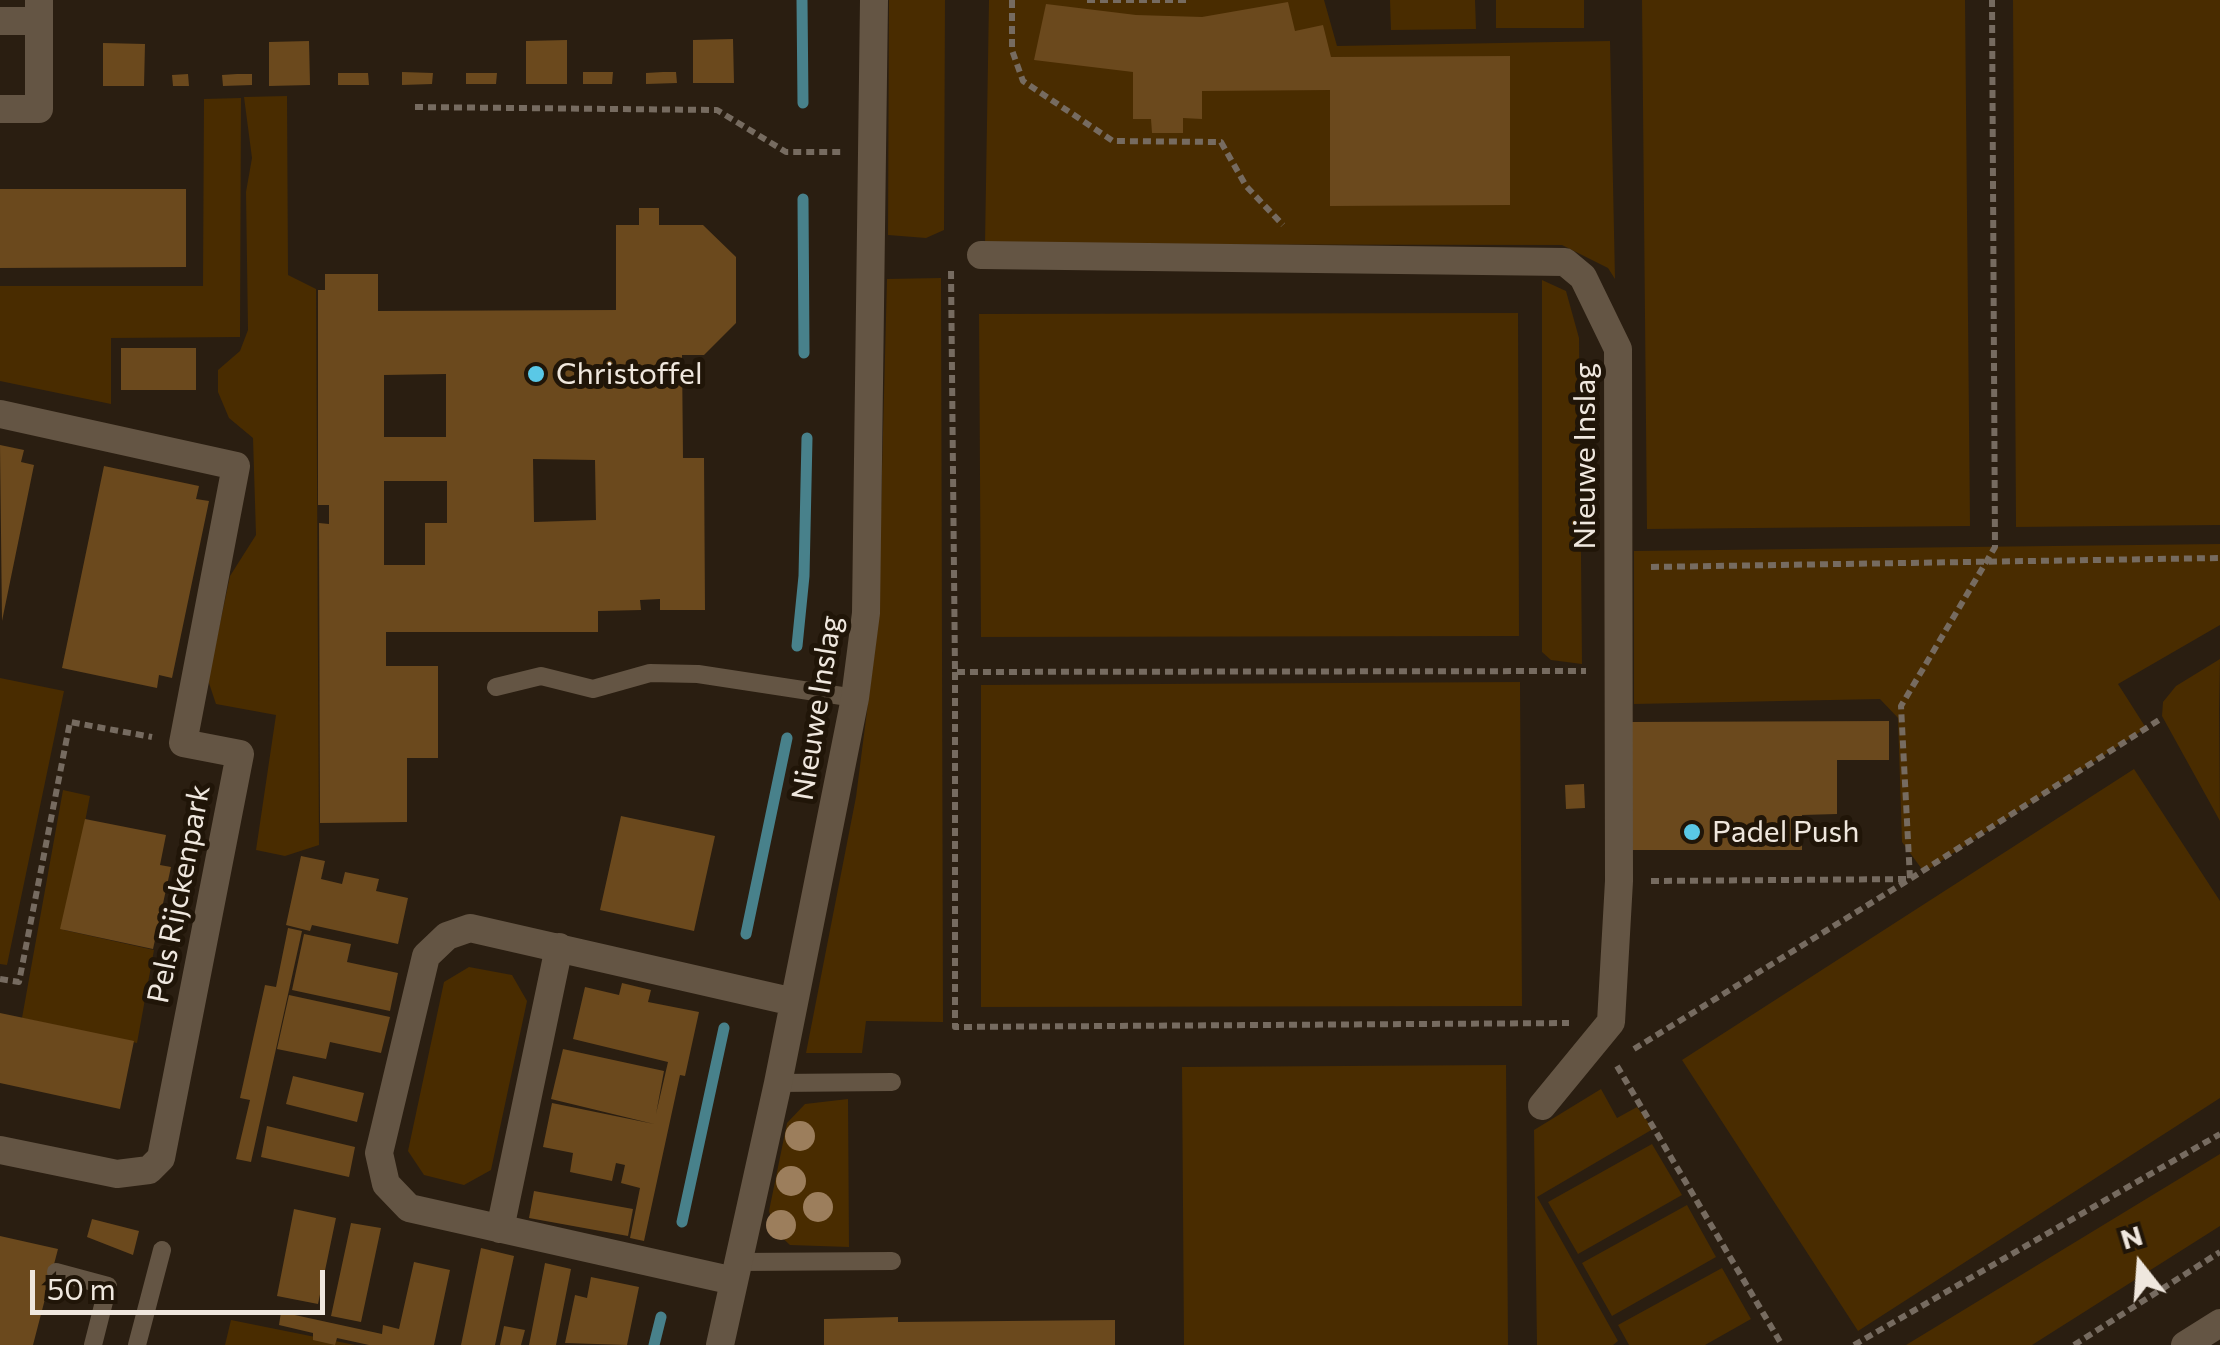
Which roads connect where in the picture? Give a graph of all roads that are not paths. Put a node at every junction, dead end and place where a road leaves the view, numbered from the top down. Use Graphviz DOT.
graph roads {
  1 [pos="874,0"];
  2 [pos="38,10"];
  3 [pos="0,21"];
  4 [pos="0,110"];
  5 [pos="980,255"];
  6 [pos="0,414"];
  7 [pos="496,687"];
  8 [pos="856,698"];
  9 [pos="559,947"];
  10 [pos="794,1002"];
  11 [pos="892,1082"];
  12 [pos="778,1083"];
  13 [pos="1542,1106"];
  14 [pos="0,1150"];
  15 [pos="500,1229"];
  16 [pos="162,1250"];
  17 [pos="892,1261"];
  18 [pos="56,1272"];
  19 [pos="736,1272"];
  20 [pos="2220,1322"];
  21 [pos="92,1345"];
  22 [pos="137,1345"];
  23 [pos="720,1345"];
  24 [pos="2186,1345"];
  1 -- 8 [label="street, Nieuwe Inslag"];
  2 -- 3 [label="street"];
  2 -- 4 [label="street"];
  5 -- 13 [label="street, Nieuwe Inslag"];
  6 -- 14 [label="street, Pels Rijckenpark"];
  7 -- 8 [label="lane"];
  8 -- 10 [label="street, Nieuwe Inslag"];
  9 -- 10 [label="street"];
  9 -- 15 [label="street"];
  9 -- 15 [label="street"];
  10 -- 12 [label="street, Nieuwe Inslag"];
  11 -- 12 [label="lane"];
  12 -- 19 [label="street, Nieuwe Inslag"];
  15 -- 19 [label="street"];
  16 -- 22 [label="lane"];
  17 -- 19 [label="lane"];
  18 -- 21 [label="lane"];
  19 -- 23 [label="street, Nieuwe Inslag"];
  20 -- 24 [label="street"];
}
